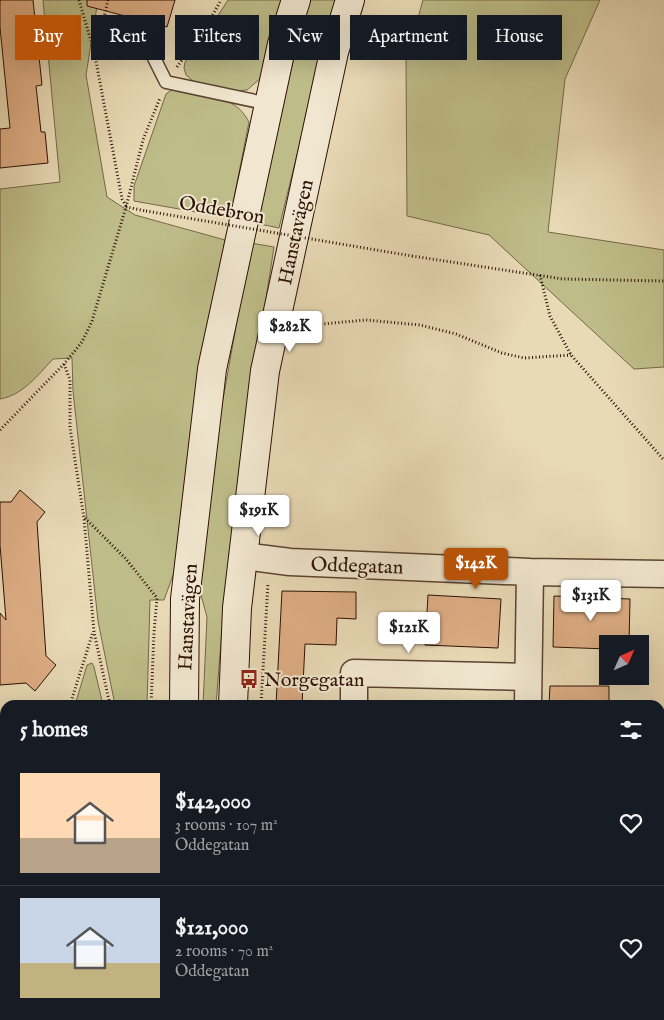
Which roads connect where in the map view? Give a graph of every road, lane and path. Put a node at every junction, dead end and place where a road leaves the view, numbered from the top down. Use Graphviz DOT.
graph roads {
  1 [pos="79,0"];
  2 [pos="108,0"];
  3 [pos="296,0"];
  4 [pos="350,0"];
  5 [pos="105,15"];
  6 [pos="91,42"];
  7 [pos="96,60"];
  8 [pos="155,60"];
  9 [pos="269,104"];
  10 [pos="126,207"];
  11 [pos="540,275"];
  12 [pos="664,281"];
  13 [pos="300,326"];
  14 [pos="571,355"];
  15 [pos="64,364"];
  16 [pos="0,430"];
  17 [pos="664,460"];
  18 [pos="84,518"];
  19 [pos="243,556"];
  20 [pos="280,561"];
  21 [pos="530,572"];
  22 [pos="664,574"];
  23 [pos="94,632"];
  24 [pos="528,677"];
  25 [pos="72,700"];
  26 [pos="109,700"];
  27 [pos="151,700"];
  28 [pos="184,700"];
  29 [pos="233,700"];
  30 [pos="262,700"];
  31 [pos="354,700"];
  32 [pos="528,700"];
  1 -- 6 [label="path"];
  2 -- 5 [label="path"];
  3 -- 9 [label="main road, Hanstavägen"];
  4 -- 19 [label="main road, Hanstavägen"];
  7 -- 10 [label="path"];
  8 -- 9 [label="lane"];
  9 -- 28 [label="main road, Hanstavägen"];
  10 -- 11 [label="path, Oddebron, bridge"];
  10 -- 15 [label="path"];
  11 -- 12 [label="path, Oddebron"];
  11 -- 14 [label="path"];
  13 -- 14 [label="path"];
  14 -- 17 [label="path"];
  15 -- 16 [label="path"];
  15 -- 18 [label="path"];
  18 -- 23 [label="path"];
  18 -- 27 [label="path"];
  19 -- 20 [label="street, Oddegatan"];
  19 -- 29 [label="main road, Hanstavägen"];
  20 -- 21 [label="street, Oddegatan"];
  20 -- 30 [label="path"];
  21 -- 22 [label="street, Oddegatan"];
  21 -- 24 [label="street"];
  23 -- 25 [label="path"];
  23 -- 26 [label="path"];
  24 -- 31 [label="street"];
  24 -- 32 [label="street"];
}
